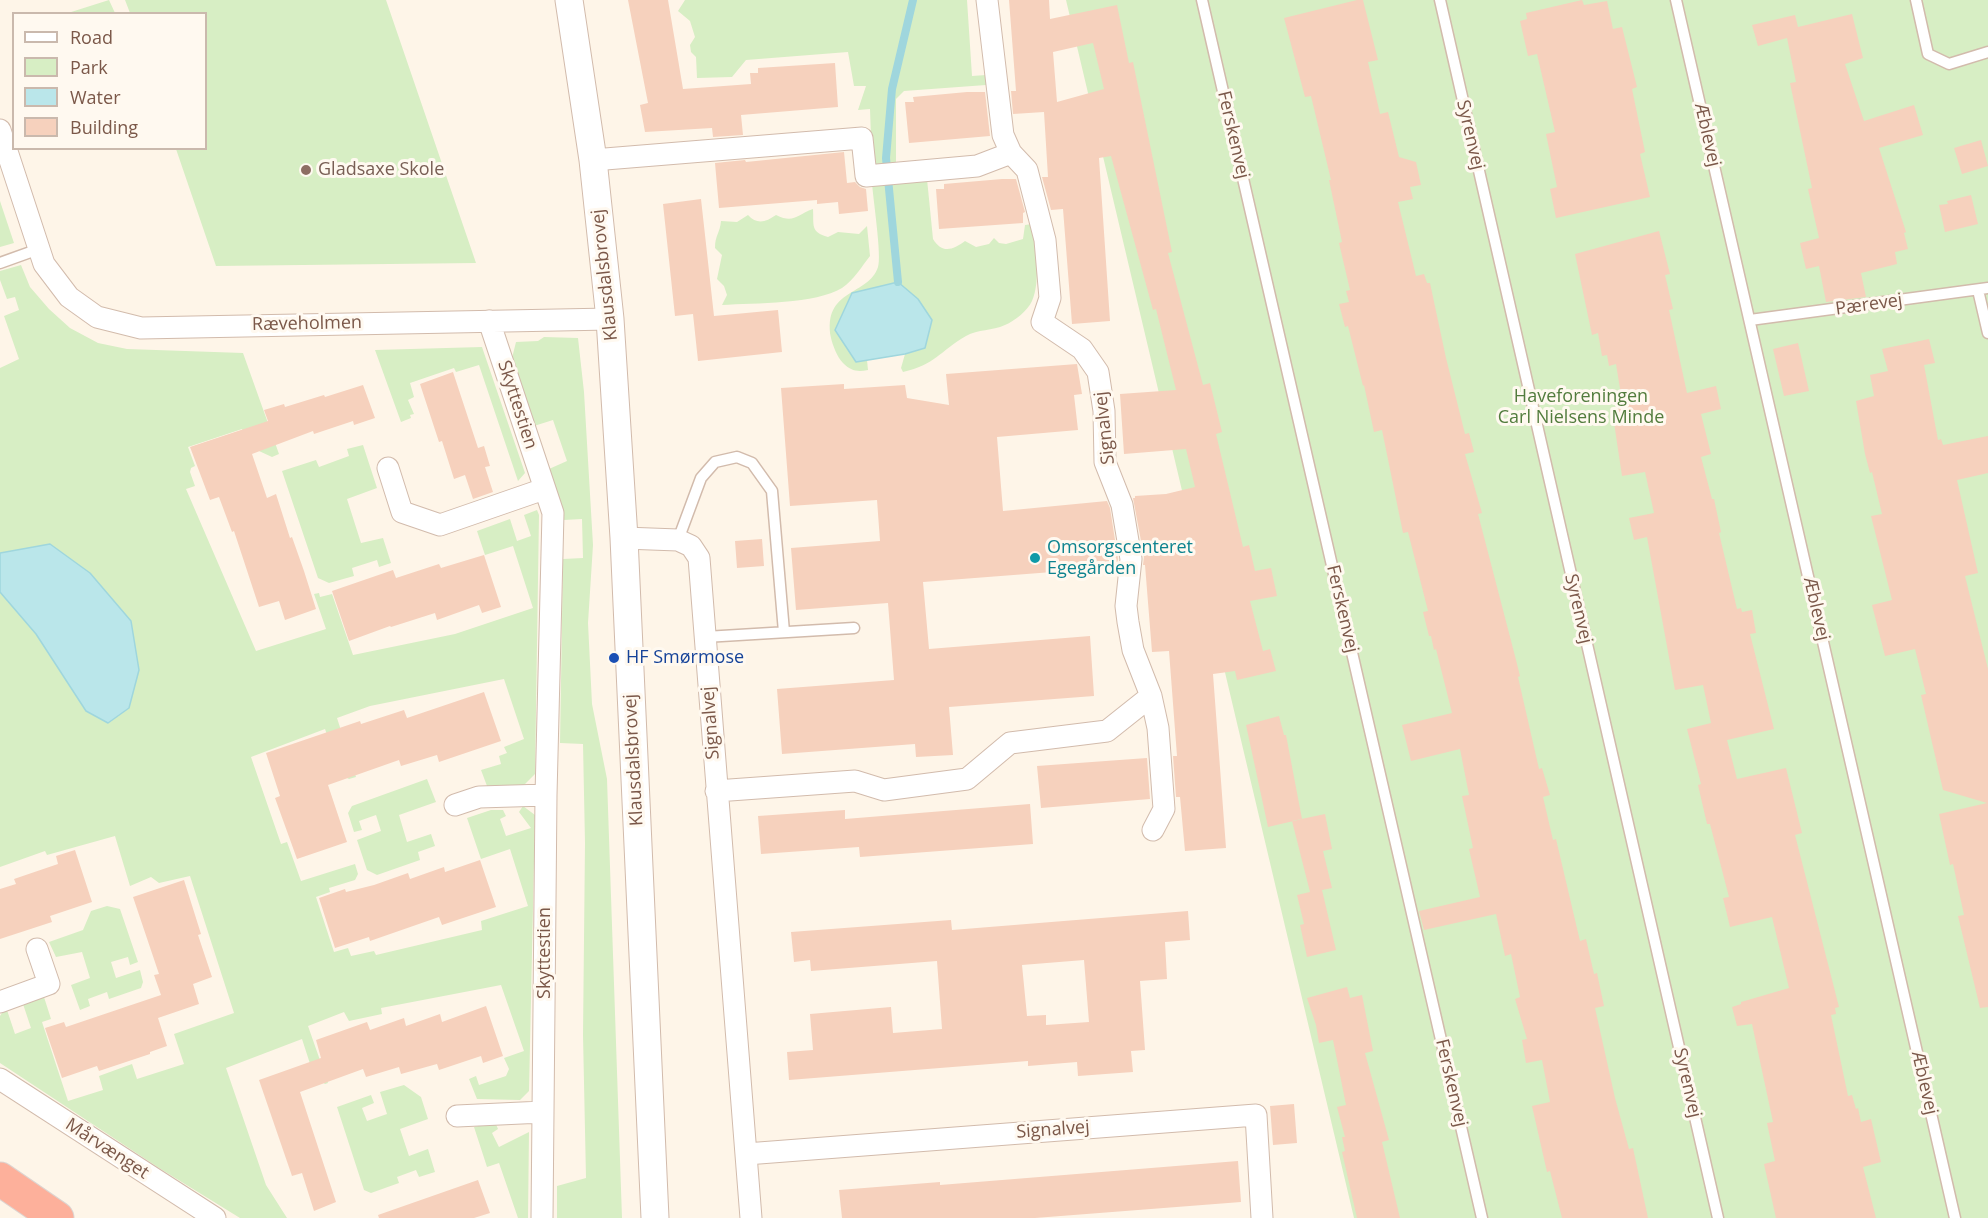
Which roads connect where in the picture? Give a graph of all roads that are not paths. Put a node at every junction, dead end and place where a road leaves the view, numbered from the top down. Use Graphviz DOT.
graph roads {
  1 [pos="569,0"];
  2 [pos="987,0"];
  3 [pos="1202,0"];
  4 [pos="1440,0"];
  5 [pos="1676,0"];
  6 [pos="1916,0"];
  7 [pos="1988,52"];
  8 [pos="0,130"];
  9 [pos="1011,153"];
  10 [pos="593,160"];
  11 [pos="39,249"];
  12 [pos="0,263"];
  13 [pos="1983,289"];
  14 [pos="610,319"];
  15 [pos="489,321"];
  16 [pos="1750,321"];
  17 [pos="1988,333"];
  18 [pos="388,468"];
  19 [pos="544,489"];
  20 [pos="624,538"];
  21 [pos="678,540"];
  22 [pos="854,628"];
  23 [pos="784,632"];
  24 [pos="705,637"];
  25 [pos="1150,696"];
  26 [pos="716,791"];
  27 [pos="546,795"];
  28 [pos="455,805"];
  29 [pos="1153,830"];
  30 [pos="37,949"];
  31 [pos="0,1002"];
  32 [pos="0,1078"];
  33 [pos="543,1112"];
  34 [pos="457,1116"];
  35 [pos="746,1154"];
  36 [pos="0,1179"];
  37 [pos="57,1218"];
  38 [pos="215,1218"];
  39 [pos="542,1218"];
  40 [pos="655,1218"];
  41 [pos="751,1218"];
  42 [pos="1262,1218"];
  43 [pos="1482,1218"];
  44 [pos="1718,1218"];
  45 [pos="1955,1218"];
  1 -- 10 [label="street, Klausdalsbrovej"];
  2 -- 9 [label="street, Signalvej"];
  3 -- 43 [label="lane, Ferskenvej"];
  4 -- 44 [label="lane, Syrenvej"];
  5 -- 16 [label="lane, Æblevej"];
  6 -- 7 [label="lane"];
  8 -- 11 [label="street, Ræveholmen"];
  9 -- 10 [label="street"];
  9 -- 25 [label="street, Signalvej"];
  10 -- 14 [label="street, Klausdalsbrovej"];
  11 -- 12 [label="lane"];
  11 -- 15 [label="street, Ræveholmen"];
  13 -- 16 [label="lane, Pærevej"];
  13 -- 17 [label="lane"];
  14 -- 15 [label="street, Ræveholmen"];
  14 -- 20 [label="street, Klausdalsbrovej"];
  15 -- 19 [label="street, Skyttestien"];
  16 -- 45 [label="lane, Æblevej"];
  18 -- 19 [label="street"];
  19 -- 27 [label="street, Skyttestien"];
  20 -- 21 [label="street"];
  20 -- 40 [label="street, Klausdalsbrovej"];
  21 -- 23 [label="lane"];
  21 -- 24 [label="street, Signalvej"];
  22 -- 23 [label="lane"];
  23 -- 24 [label="lane"];
  24 -- 26 [label="street, Signalvej"];
  25 -- 26 [label="street"];
  25 -- 29 [label="street, Signalvej"];
  26 -- 35 [label="street, Signalvej"];
  27 -- 28 [label="street"];
  27 -- 33 [label="street, Skyttestien"];
  30 -- 31 [label="street"];
  32 -- 38 [label="street, Mårvænget"];
  33 -- 34 [label="street"];
  33 -- 39 [label="street, Skyttestien"];
  35 -- 41 [label="street, Signalvej"];
  35 -- 42 [label="street, Signalvej"];
  36 -- 37 [label="highway"];
}
